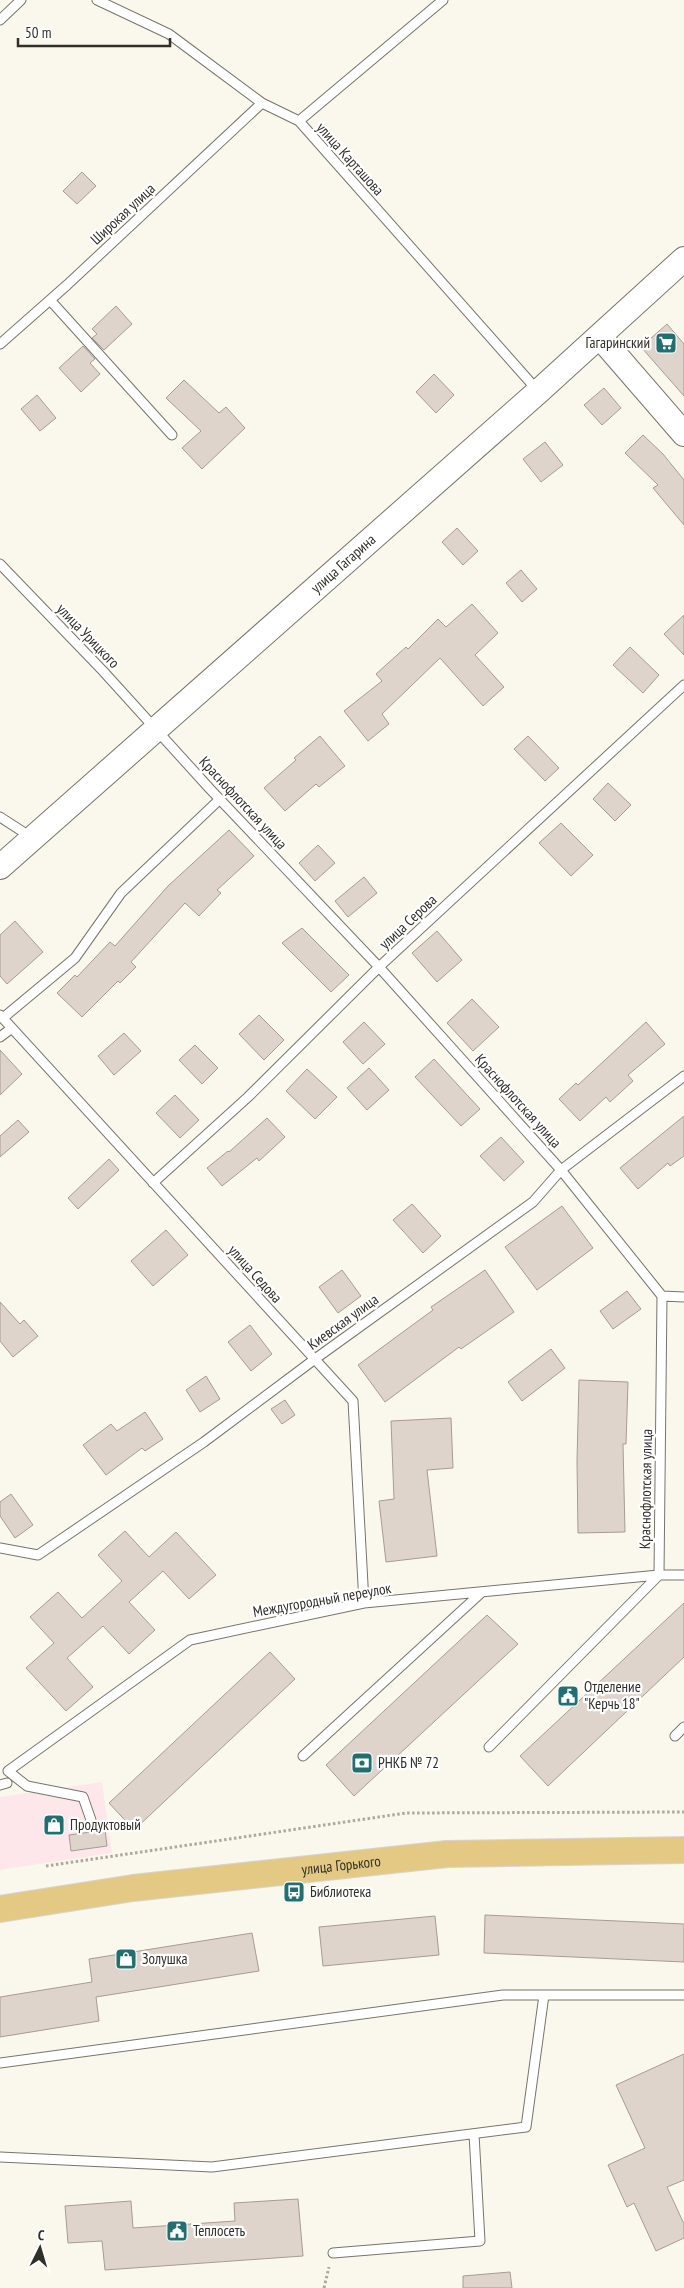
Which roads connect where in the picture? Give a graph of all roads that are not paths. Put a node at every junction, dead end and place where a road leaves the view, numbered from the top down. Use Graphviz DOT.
graph roads {
  1 [pos="22,0"];
  2 [pos="97,0"];
  3 [pos="443,0"];
  4 [pos="0,20"];
  5 [pos="262,103"];
  6 [pos="299,122"];
  7 [pos="684,260"];
  8 [pos="50,300"];
  9 [pos="600,337"];
  10 [pos="0,344"];
  11 [pos="539,392"];
  12 [pos="684,434"];
  13 [pos="172,435"];
  14 [pos="0,564"];
  15 [pos="684,685"];
  16 [pos="154,728"];
  17 [pos="220,799"];
  18 [pos="0,817"];
  19 [pos="33,838"];
  20 [pos="0,867"];
  21 [pos="379,968"];
  22 [pos="1,1017"];
  23 [pos="12,1028"];
  24 [pos="0,1037"];
  25 [pos="684,1076"];
  26 [pos="562,1170"];
  27 [pos="153,1183"];
  28 [pos="662,1296"];
  29 [pos="684,1297"];
  30 [pos="315,1359"];
  31 [pos="0,1548"];
  32 [pos="659,1575"];
  33 [pos="684,1575"];
  34 [pos="482,1592"];
  35 [pos="364,1603"];
  36 [pos="684,1727"];
  37 [pos="675,1736"];
  38 [pos="489,1747"];
  39 [pos="303,1756"];
  40 [pos="91,1820"];
  41 [pos="684,1850"];
  42 [pos="0,1909"];
  43 [pos="544,1995"];
  44 [pos="684,1995"];
  45 [pos="0,2063"];
  46 [pos="474,2134"];
  47 [pos="0,2157"];
  48 [pos="333,2253"];
  1 -- 4 [label="lane"];
  2 -- 5 [label="lane, улица Карташова"];
  3 -- 6 [label="lane"];
  5 -- 6 [label="lane, улица Карташова"];
  5 -- 8 [label="lane, Широкая улица"];
  6 -- 11 [label="lane, улица Карташова"];
  7 -- 9 [label="main road, улица Гагарина"];
  8 -- 10 [label="lane, Широкая улица"];
  8 -- 13 [label="lane"];
  9 -- 11 [label="main road, улица Гагарина"];
  9 -- 12 [label="main road"];
  11 -- 16 [label="main road, улица Гагарина"];
  14 -- 16 [label="lane, улица Урицкого"];
  15 -- 21 [label="lane, улица Серова"];
  16 -- 17 [label="lane, Краснофлотская улица"];
  16 -- 19 [label="main road, улица Гагарина"];
  17 -- 21 [label="lane, Краснофлотская улица"];
  17 -- 22 [label="lane"];
  18 -- 19 [label="lane"];
  19 -- 20 [label="main road, улица Гагарина"];
  21 -- 26 [label="lane, Краснофлотская улица"];
  21 -- 27 [label="lane, улица Серова"];
  22 -- 23 [label="lane, улица Седова"];
  23 -- 24 [label="lane"];
  23 -- 27 [label="lane, улица Седова"];
  25 -- 26 [label="lane, Киевская улица"];
  26 -- 28 [label="lane, Краснофлотская улица"];
  26 -- 30 [label="lane, Киевская улица"];
  27 -- 30 [label="lane, улица Седова"];
  28 -- 29 [label="lane"];
  28 -- 32 [label="lane, Краснофлотская улица"];
  30 -- 31 [label="lane, Киевская улица"];
  30 -- 35 [label="lane, улица Седова"];
  32 -- 33 [label="lane, Междугородный переулок"];
  32 -- 34 [label="lane, Междугородный переулок"];
  32 -- 38 [label="lane"];
  34 -- 35 [label="lane, Междугородный переулок"];
  34 -- 39 [label="lane"];
  35 -- 40 [label="lane, Междугородный переулок"];
  36 -- 37 [label="lane"];
  41 -- 42 [label="main road, улица Горького"];
  43 -- 44 [label="lane"];
  43 -- 45 [label="lane"];
  43 -- 46 [label="lane"];
  46 -- 47 [label="lane"];
  46 -- 48 [label="lane"];
}
